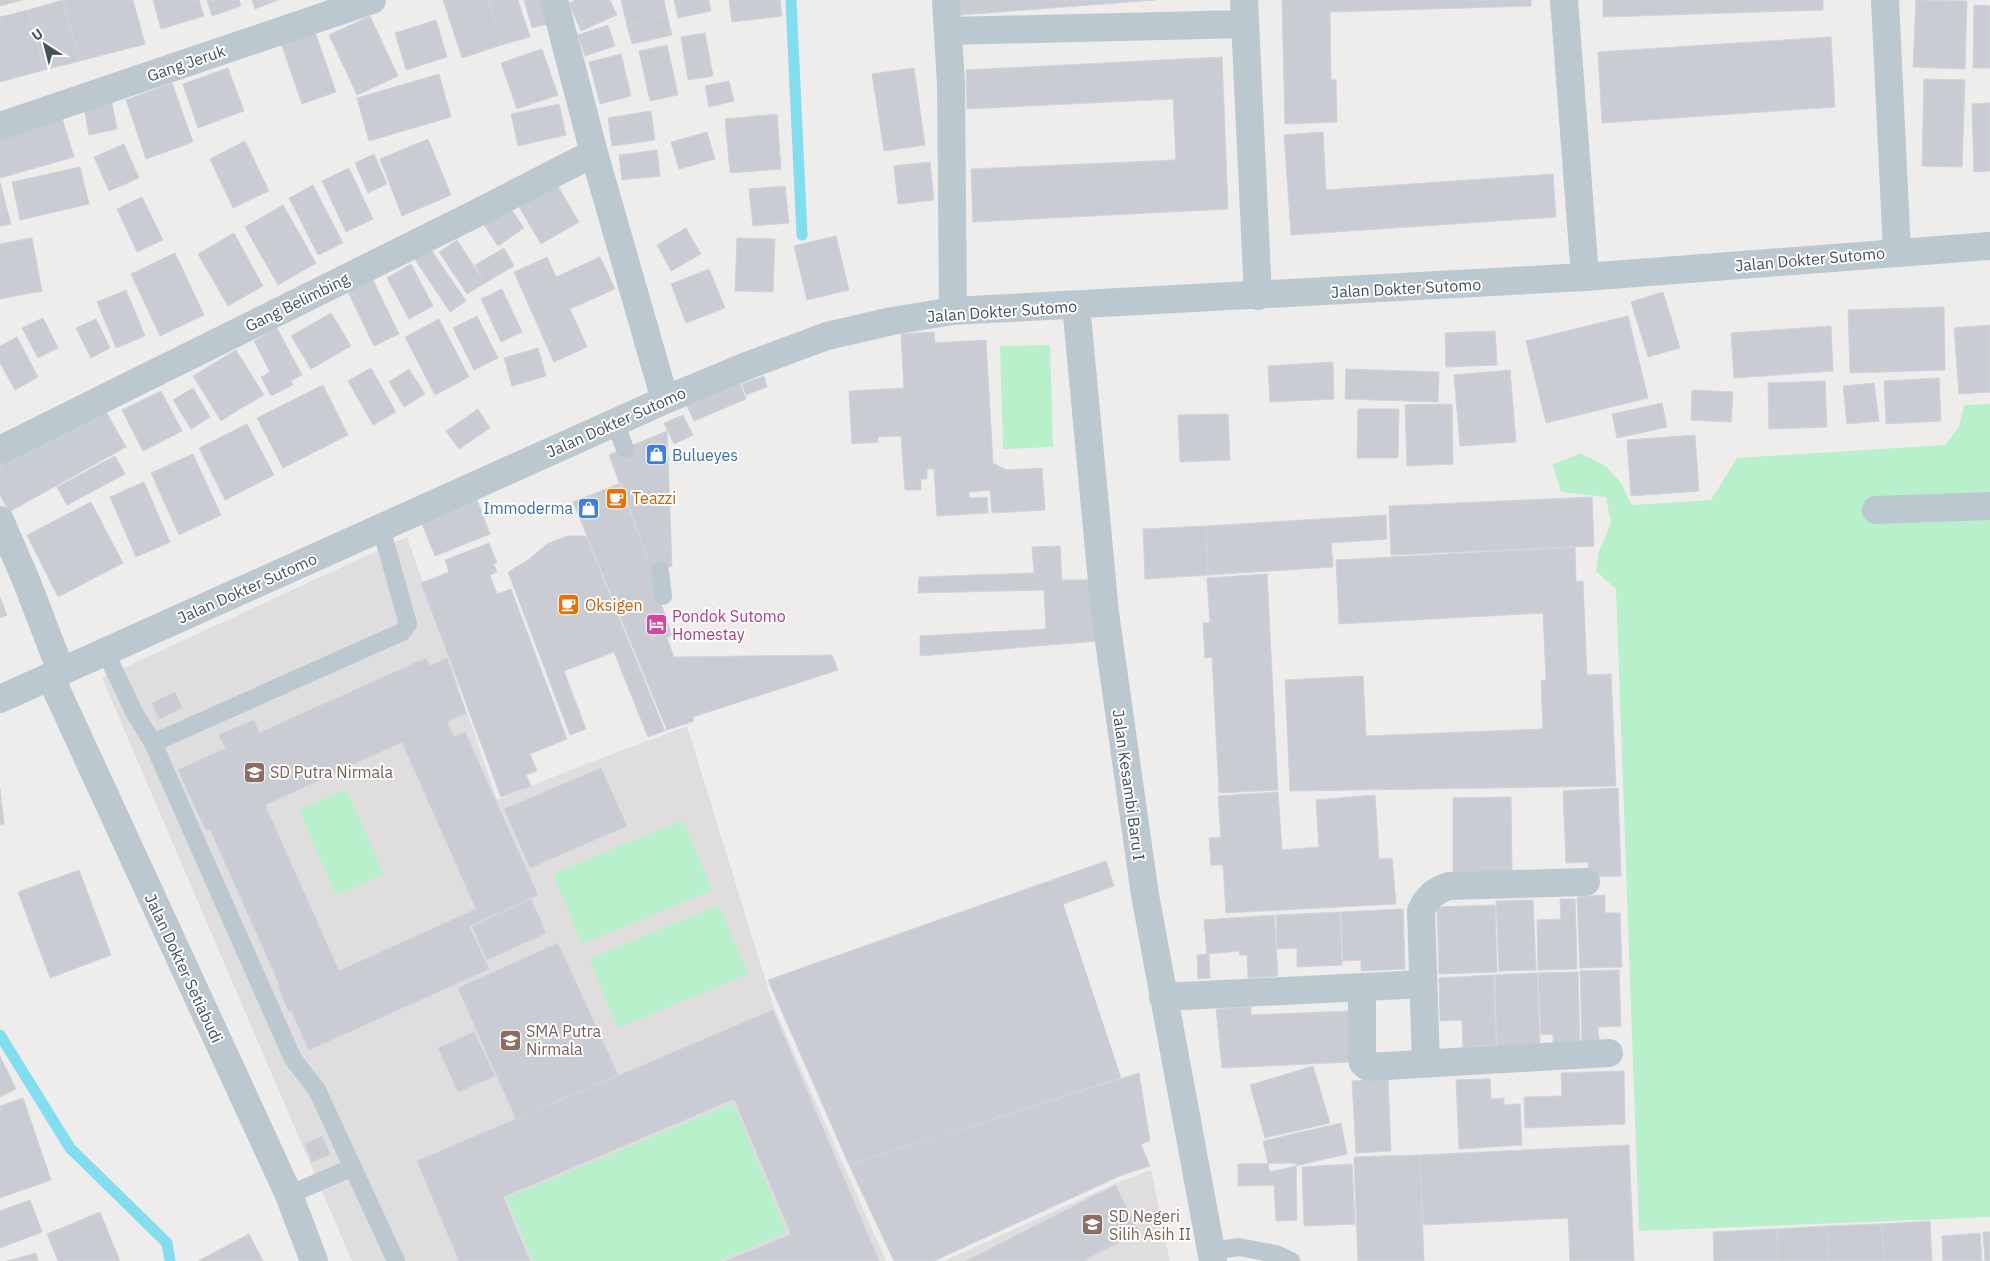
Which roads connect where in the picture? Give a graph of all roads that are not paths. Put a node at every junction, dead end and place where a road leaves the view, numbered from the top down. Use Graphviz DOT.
graph roads {
  1 [pos="372,0"];
  2 [pos="554,0"];
  3 [pos="946,0"];
  4 [pos="1564,0"];
  5 [pos="1885,0"];
  6 [pos="1244,12"];
  7 [pos="948,31"];
  8 [pos="0,126"];
  9 [pos="594,152"];
  10 [pos="1990,246"];
  11 [pos="1897,252"];
  12 [pos="1584,277"];
  13 [pos="1258,296"];
  14 [pos="1076,305"];
  15 [pos="953,311"];
  16 [pos="665,400"];
  17 [pos="615,422"];
  18 [pos="625,449"];
  19 [pos="0,450"];
  20 [pos="1990,506"];
  21 [pos="1876,510"];
  22 [pos="0,520"];
  23 [pos="381,528"];
  24 [pos="660,571"];
  25 [pos="663,596"];
  26 [pos="105,651"];
  27 [pos="56,674"];
  28 [pos="0,699"];
  29 [pos="153,743"];
  30 [pos="1586,882"];
  31 [pos="1423,984"];
  32 [pos="1362,987"];
  33 [pos="1163,997"];
  34 [pos="1609,1053"];
  35 [pos="1426,1063"];
  36 [pos="353,1167"];
  37 [pos="289,1195"];
  38 [pos="1212,1256"];
  39 [pos="314,1261"];
  40 [pos="396,1261"];
  41 [pos="1291,1261"];
  1 -- 8 [label="street, Gang Jeruk"];
  2 -- 9 [label="street"];
  3 -- 7 [label="street"];
  4 -- 12 [label="street"];
  5 -- 11 [label="street"];
  6 -- 7 [label="street"];
  6 -- 13 [label="street"];
  7 -- 15 [label="street"];
  9 -- 16 [label="street"];
  9 -- 19 [label="street, Gang Belimbing"];
  10 -- 11 [label="street, Jalan Dokter Sutomo"];
  11 -- 12 [label="street, Jalan Dokter Sutomo"];
  12 -- 13 [label="street, Jalan Dokter Sutomo"];
  13 -- 14 [label="street, Jalan Dokter Sutomo"];
  14 -- 15 [label="street, Jalan Dokter Sutomo"];
  14 -- 33 [label="street, Jalan Kesambi Baru I"];
  15 -- 16 [label="street, Jalan Dokter Sutomo"];
  16 -- 17 [label="street, Jalan Dokter Sutomo"];
  17 -- 18 [label="lane"];
  17 -- 23 [label="street, Jalan Dokter Sutomo"];
  20 -- 21 [label="street"];
  22 -- 27 [label="street, Jalan Dokter Setiabudi"];
  23 -- 26 [label="street, Jalan Dokter Sutomo"];
  23 -- 29 [label="lane"];
  24 -- 25 [label="lane"];
  26 -- 27 [label="street, Jalan Dokter Sutomo"];
  26 -- 29 [label="lane"];
  27 -- 28 [label="street, Jalan Dokter Sutomo"];
  27 -- 37 [label="street, Jalan Dokter Setiabudi"];
  29 -- 36 [label="lane"];
  30 -- 31 [label="street"];
  31 -- 32 [label="street"];
  31 -- 35 [label="street"];
  32 -- 33 [label="street"];
  32 -- 35 [label="street"];
  33 -- 38 [label="street, Jalan Kesambi Baru I"];
  34 -- 35 [label="street"];
  36 -- 37 [label="lane"];
  36 -- 40 [label="lane"];
  37 -- 39 [label="street, Jalan Dokter Setiabudi"];
  38 -- 41 [label="lane"];
}
